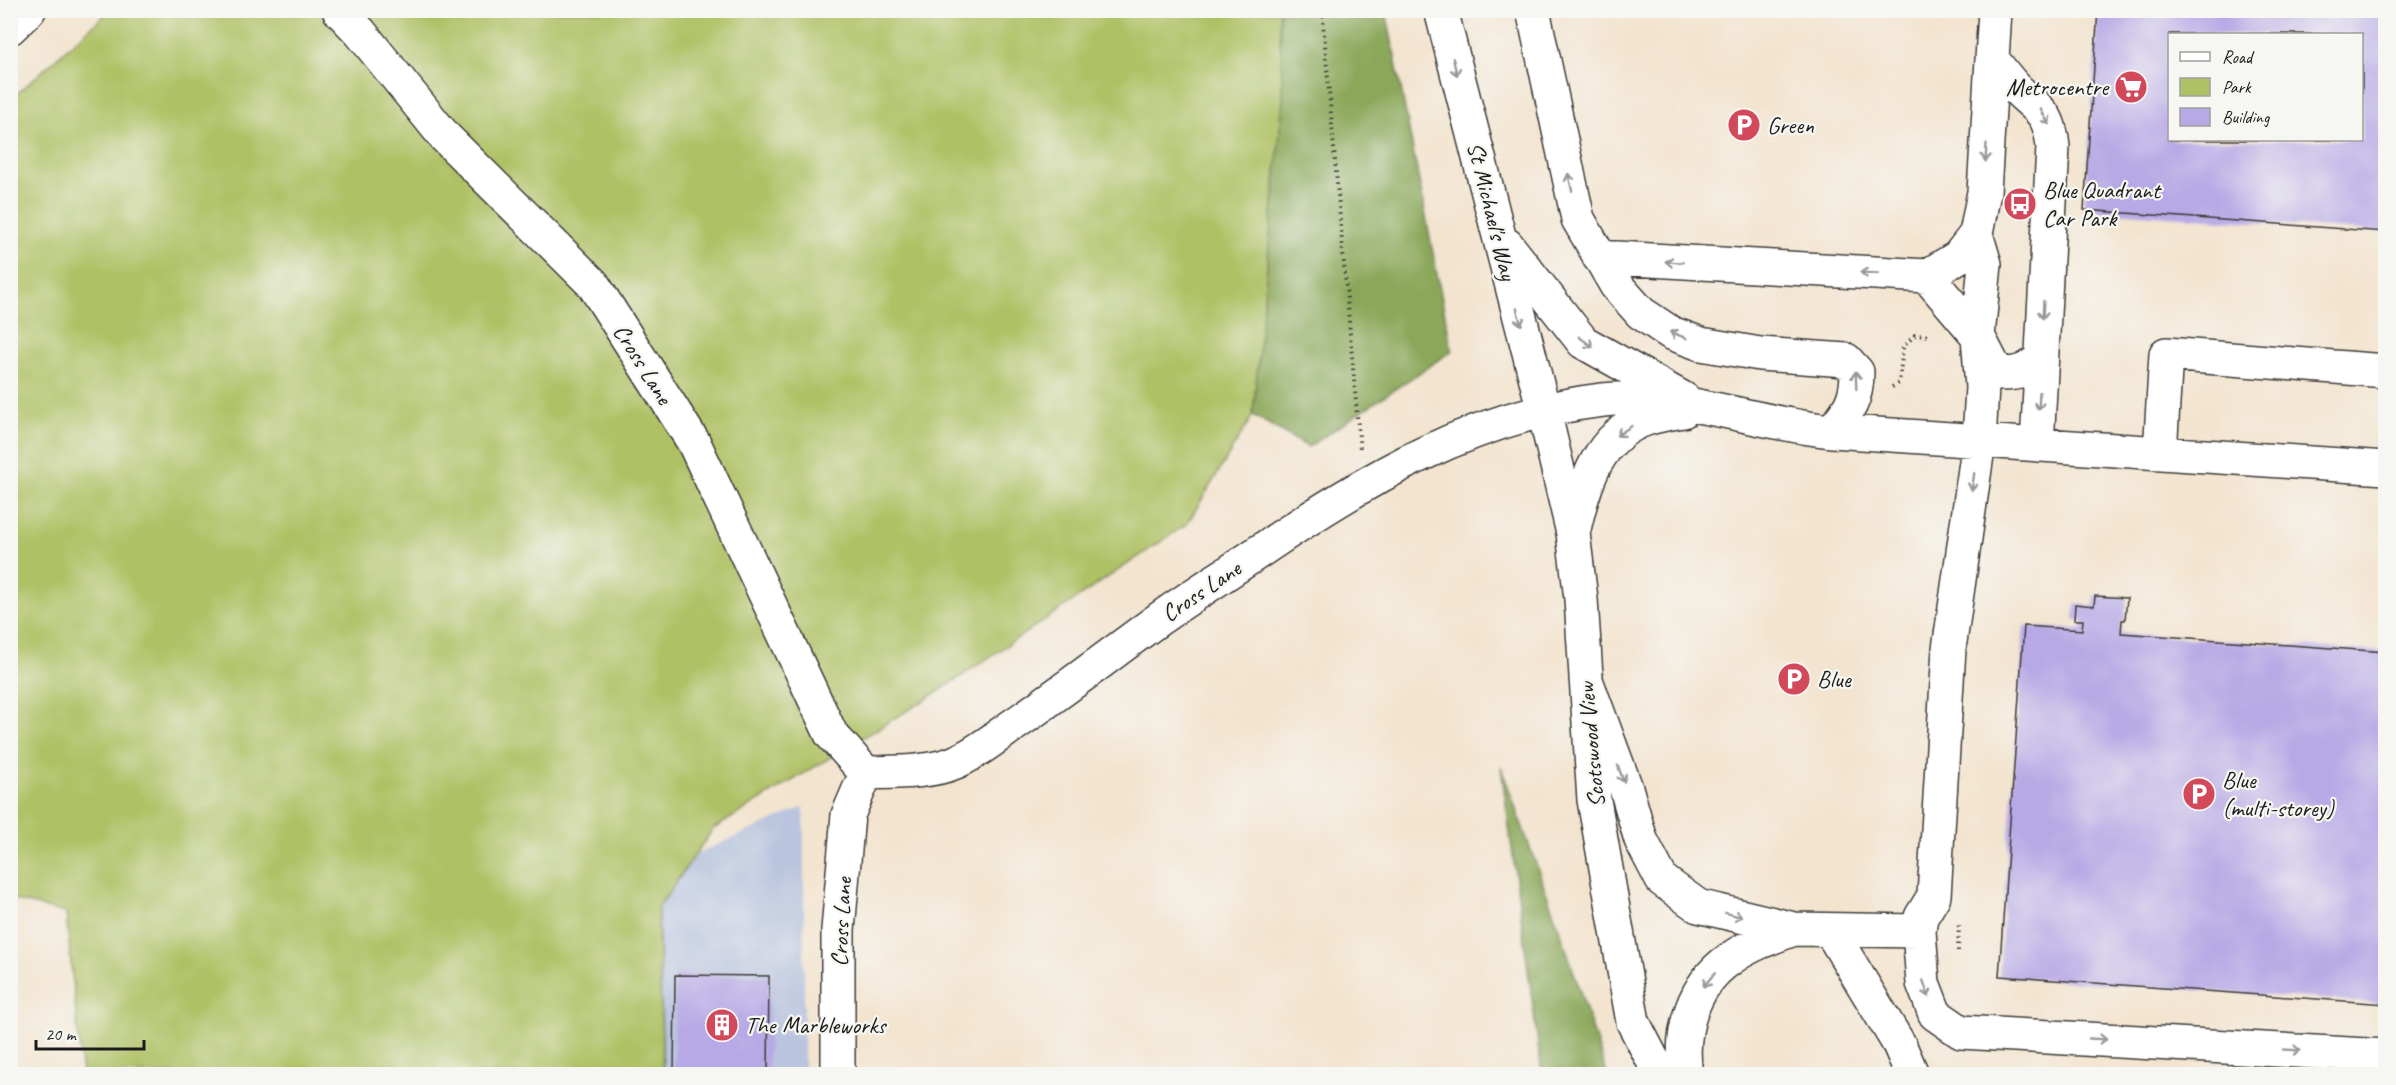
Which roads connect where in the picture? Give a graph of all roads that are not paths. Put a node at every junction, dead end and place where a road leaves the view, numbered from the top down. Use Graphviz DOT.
graph roads {
  1 [pos="29,10"];
  2 [pos="339,10"];
  3 [pos="1441,10"];
  4 [pos="1533,10"];
  5 [pos="1995,10"];
  6 [pos="10,28"];
  7 [pos="1992,59"];
  8 [pos="1497,232"];
  9 [pos="1976,234"];
  10 [pos="1599,257"];
  11 [pos="1927,276"];
  12 [pos="1978,336"];
  13 [pos="2040,358"];
  14 [pos="2385,372"];
  15 [pos="1699,407"];
  16 [pos="1544,411"];
  17 [pos="1832,431"];
  18 [pos="1979,441"];
  19 [pos="2037,445"];
  20 [pos="2160,453"];
  21 [pos="2385,468"];
  22 [pos="1573,533"];
  23 [pos="1586,680"];
  24 [pos="866,773"];
  25 [pos="1794,929"];
  26 [pos="1830,930"];
  27 [pos="1919,931"];
  28 [pos="2385,1056"];
  29 [pos="838,1074"];
  30 [pos="1660,1074"];
  31 [pos="1686,1074"];
  32 [pos="1912,1074"];
  1 -- 6 [label="street"];
  2 -- 24 [label="street, Cross Lane"];
  3 -- 8 [label="street, St Michael's Way, one-way"];
  10 -- 4 [label="street, one-way"];
  5 -- 7 [label="street"];
  7 -- 9 [label="street, one-way"];
  7 -- 13 [label="street, one-way"];
  8 -- 15 [label="street, one-way"];
  8 -- 16 [label="street, St Michael's Way, one-way"];
  9 -- 11 [label="street"];
  9 -- 12 [label="street"];
  11 -- 10 [label="street, one-way"];
  17 -- 10 [label="street, one-way"];
  11 -- 12 [label="street"];
  12 -- 13 [label="street"];
  12 -- 18 [label="street"];
  13 -- 19 [label="street, one-way"];
  14 -- 20 [label="street"];
  15 -- 16 [label="street, Cross Lane"];
  15 -- 17 [label="street"];
  15 -- 22 [label="street, one-way"];
  16 -- 22 [label="street, Scotswood View"];
  16 -- 24 [label="street, Cross Lane"];
  17 -- 18 [label="street"];
  18 -- 19 [label="street"];
  18 -- 27 [label="street, one-way"];
  19 -- 20 [label="street"];
  20 -- 21 [label="street"];
  22 -- 23 [label="street, Scotswood View"];
  23 -- 25 [label="street, one-way"];
  23 -- 30 [label="street, Scotswood View"];
  24 -- 29 [label="street, Cross Lane"];
  25 -- 26 [label="street"];
  25 -- 31 [label="street, one-way"];
  26 -- 27 [label="street"];
  26 -- 32 [label="street"];
  27 -- 28 [label="street, one-way"];
}
